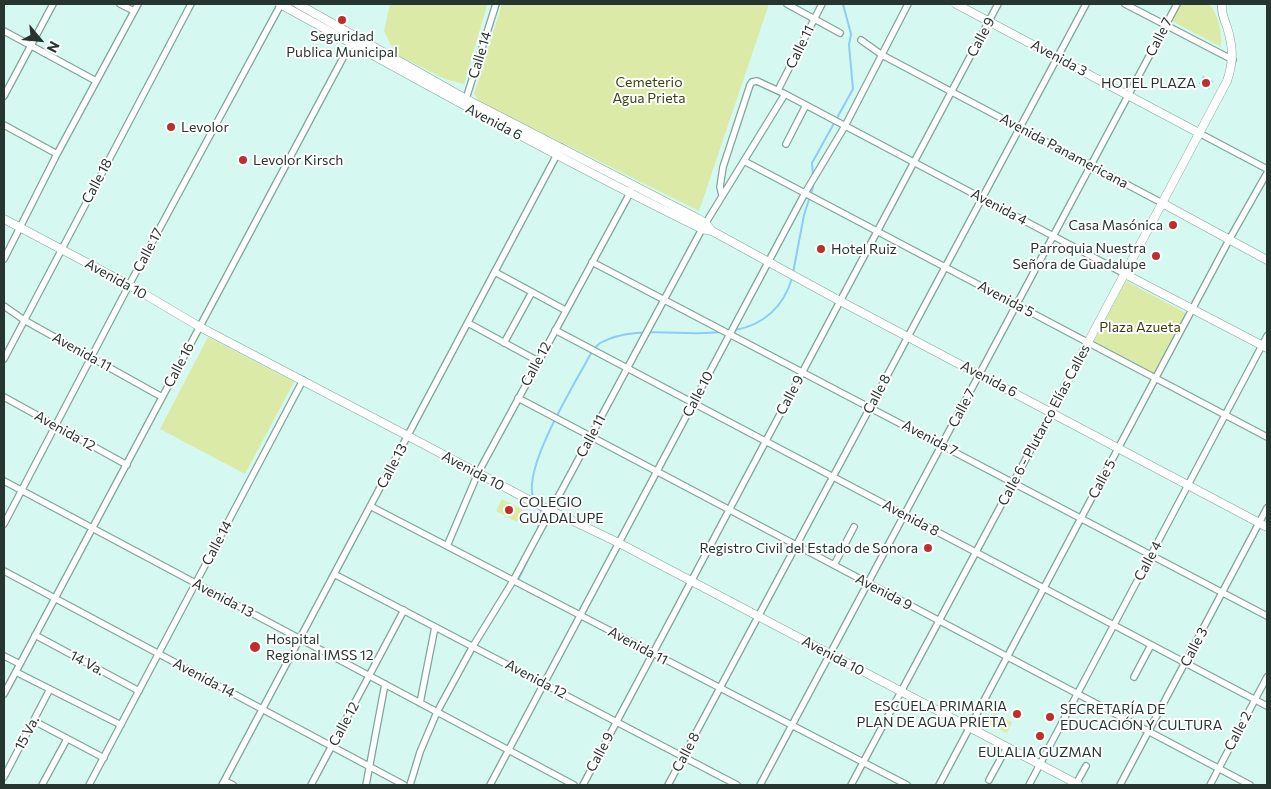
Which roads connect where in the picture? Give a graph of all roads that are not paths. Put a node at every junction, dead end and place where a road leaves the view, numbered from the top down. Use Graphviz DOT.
graph roads {
  1 [pos="53,4"];
  2 [pos="120,4"];
  3 [pos="138,4"];
  4 [pos="191,4"];
  5 [pos="281,4"];
  6 [pos="298,4"];
  7 [pos="496,4"];
  8 [pos="787,4"];
  9 [pos="822,4"];
  10 [pos="908,4"];
  11 [pos="956,4"];
  12 [pos="998,4"];
  13 [pos="1086,4"];
  14 [pos="1125,4"];
  15 [pos="1177,4"];
  16 [pos="1221,4"];
  17 [pos="1134,6"];
  18 [pos="134,11"];
  19 [pos="814,18"];
  20 [pos="989,21"];
  21 [pos="1166,25"];
  22 [pos="4,31"];
  23 [pos="840,33"];
  24 [pos="355,35"];
  25 [pos="861,40"];
  26 [pos="350,43"];
  27 [pos="31,46"];
  28 [pos="882,55"];
  29 [pos="1057,57"];
  30 [pos="1232,60"];
  31 [pos="96,81"];
  32 [pos="778,90"];
  33 [pos="952,92"];
  34 [pos="785,94"];
  35 [pos="1129,94"];
  36 [pos="4,96"];
  37 [pos="464,102"];
  38 [pos="806,105"];
  39 [pos="4,125"];
  40 [pos="844,125"];
  41 [pos="1019,128"];
  42 [pos="1199,133"];
  43 [pos="786,144"];
  44 [pos="561,147"];
  45 [pos="57,154"];
  46 [pos="557,155"];
  47 [pos="744,161"];
  48 [pos="914,162"];
  49 [pos="1092,165"];
  50 [pos="1267,169"];
  51 [pos="1267,173"];
  52 [pos="632,185"];
  53 [pos="630,193"];
  54 [pos="805,193"];
  55 [pos="722,195"];
  56 [pos="982,198"];
  57 [pos="1162,203"];
  58 [pos="4,219"];
  59 [pos="704,226"];
  60 [pos="20,228"];
  61 [pos="877,231"];
  62 [pos="1054,236"];
  63 [pos="1229,240"];
  64 [pos="61,249"];
  65 [pos="4,259"];
  66 [pos="1267,260"];
  67 [pos="592,262"];
  68 [pos="769,262"];
  69 [pos="945,267"];
  70 [pos="495,272"];
  71 [pos="1125,274"];
  72 [pos="128,285"];
  73 [pos="532,292"];
  74 [pos="665,300"];
  75 [pos="840,301"];
  76 [pos="1017,305"];
  77 [pos="4,306"];
  78 [pos="1193,309"];
  79 [pos="565,310"];
  80 [pos="24,320"];
  81 [pos="468,323"];
  82 [pos="200,327"];
  83 [pos="555,330"];
  84 [pos="730,334"];
  85 [pos="908,336"];
  86 [pos="1267,336"];
  87 [pos="1088,342"];
  88 [pos="504,343"];
  89 [pos="1265,347"];
  90 [pos="91,357"];
  91 [pos="4,359"];
  92 [pos="538,361"];
  93 [pos="628,368"];
  94 [pos="803,371"];
  95 [pos="980,374"];
  96 [pos="1156,378"];
  97 [pos="303,380"];
  98 [pos="4,397"];
  99 [pos="162,397"];
  100 [pos="518,398"];
  101 [pos="694,403"];
  102 [pos="870,407"];
  103 [pos="1051,412"];
  104 [pos="1225,415"];
  105 [pos="54,426"];
  106 [pos="408,436"];
  107 [pos="590,436"];
  108 [pos="1267,437"];
  109 [pos="766,441"];
  110 [pos="942,445"];
  111 [pos="1119,448"];
  112 [pos="127,465"];
  113 [pos="657,472"];
  114 [pos="478,473"];
  115 [pos="833,477"];
  116 [pos="4,481"];
  117 [pos="1014,482"];
  118 [pos="1188,485"];
  119 [pos="22,490"];
  120 [pos="370,506"];
  121 [pos="1267,508"];
  122 [pos="548,509"];
  123 [pos="729,510"];
  124 [pos="904,514"];
  125 [pos="1082,518"];
  126 [pos="1260,522"];
  127 [pos="4,524"];
  128 [pos="854,527"];
  129 [pos="1267,527"];
  130 [pos="93,528"];
  131 [pos="619,543"];
  132 [pos="796,545"];
  133 [pos="447,546"];
  134 [pos="976,552"];
  135 [pos="1151,555"];
  136 [pos="834,565"];
  137 [pos="4,571"];
  138 [pos="334,574"];
  139 [pos="513,581"];
  140 [pos="691,581"];
  141 [pos="196,583"];
  142 [pos="867,583"];
  143 [pos="1044,588"];
  144 [pos="1222,592"];
  145 [pos="54,598"];
  146 [pos="404,610"];
  147 [pos="580,616"];
  148 [pos="1267,616"];
  149 [pos="758,617"];
  150 [pos="939,621"];
  151 [pos="1114,625"];
  152 [pos="435,627"];
  153 [pos="35,635"];
  154 [pos="300,639"];
  155 [pos="1151,645"];
  156 [pos="473,646"];
  157 [pos="159,654"];
  158 [pos="653,654"];
  159 [pos="830,654"];
  160 [pos="4,656"];
  161 [pos="1008,657"];
  162 [pos="1185,663"];
  163 [pos="20,664"];
  164 [pos="16,672"];
  165 [pos="369,676"];
  166 [pos="1134,677"];
  167 [pos="1267,677"];
  168 [pos="385,684"];
  169 [pos="544,684"];
  170 [pos="50,689"];
  171 [pos="720,689"];
  172 [pos="140,691"];
  173 [pos="901,691"];
  174 [pos="4,694"];
  175 [pos="1077,694"];
  176 [pos="1255,700"];
  177 [pos="420,703"];
  178 [pos="1267,706"];
  179 [pos="262,710"];
  180 [pos="437,712"];
  181 [pos="34,721"];
  182 [pos="616,722"];
  183 [pos="121,725"];
  184 [pos="792,726"];
  185 [pos="970,728"];
  186 [pos="1148,732"];
  187 [pos="67,738"];
  188 [pos="332,747"];
  189 [pos="1007,747"];
  190 [pos="509,750"];
  191 [pos="684,757"];
  192 [pos="104,758"];
  193 [pos="863,762"];
  194 [pos="1040,765"];
  195 [pos="1086,766"];
  196 [pos="370,767"];
  197 [pos="1218,768"];
  198 [pos="4,777"];
  199 [pos="989,780"];
  200 [pos="223,783"];
  201 [pos="42,785"];
  202 [pos="89,785"];
  203 [pos="233,785"];
  204 [pos="311,785"];
  205 [pos="366,785"];
  206 [pos="404,785"];
  207 [pos="410,785"];
  208 [pos="490,785"];
  209 [pos="574,785"];
  210 [pos="582,785"];
  211 [pos="668,785"];
  212 [pos="737,785"];
  213 [pos="760,785"];
  214 [pos="851,785"];
  215 [pos="907,785"];
  216 [pos="939,785"];
  217 [pos="1029,785"];
  218 [pos="1078,785"];
  219 [pos="1120,785"];
  220 [pos="1210,785"];
  221 [pos="1250,785"];
  1 -- 27 [label="street"];
  2 -- 18 [label="street"];
  3 -- 18 [label="street"];
  4 -- 64 [label="street, Calle 18"];
  5 -- 26 [label="main road, Avenida 6"];
  5 -- 72 [label="street, Calle 17"];
  6 -- 24 [label="main road, Avenida 6"];
  7 -- 37 [label="street, Calle 14"];
  8 -- 19 [label="street"];
  9 -- 19 [label="street, Calle 11"];
  10 -- 28 [label="street, Calle 10"];
  11 -- 20 [label="main road, Avenida 3"];
  12 -- 20 [label="street, Calle 9"];
  13 -- 29 [label="street, Calle 8"];
  14 -- 17 [label="street"];
  15 -- 21 [label="street, Calle 7"];
  16 -- 30 [label="main road, Calle 6 - Plutarco Elías Calles"];
  17 -- 21 [label="street"];
  18 -- 31 [label="street"];
  19 -- 23 [label="street"];
  19 -- 32 [label="street, Calle 11"];
  20 -- 29 [label="main road, Avenida 3"];
  20 -- 33 [label="street, Calle 9"];
  21 -- 30 [label="street"];
  21 -- 35 [label="street, Calle 7"];
  22 -- 27 [label="street"];
  24 -- 26 [label="street, Calle 16"];
  24 -- 37 [label="main road, Avenida 6"];
  25 -- 28 [label="street, Avenida Panamericana"];
  26 -- 37 [label="main road, Avenida 6"];
  26 -- 82 [label="street, Calle 16"];
  27 -- 31 [label="street"];
  27 -- 36 [label="street"];
  28 -- 33 [label="street, Avenida Panamericana"];
  28 -- 40 [label="street, Calle 10"];
  29 -- 35 [label="main road, Avenida 3"];
  29 -- 41 [label="street, Calle 8"];
  30 -- 42 [label="main road, Calle 6 - Plutarco Elías Calles"];
  31 -- 45 [label="street"];
  32 -- 34 [label="street, Avenida 4"];
  32 -- 55 [label="street, Avenida 4"];
  33 -- 41 [label="street, Avenida Panamericana"];
  33 -- 48 [label="street, Calle 9"];
  34 -- 38 [label="street, Avenida 4"];
  34 -- 47 [label="street, Calle 11"];
  35 -- 42 [label="main road, Avenida 3"];
  35 -- 49 [label="street, Calle 7"];
  37 -- 44 [label="main road, Avenida 6"];
  37 -- 46 [label="main road, Avenida 6"];
  38 -- 40 [label="street, Avenida 4"];
  38 -- 43 [label="street"];
  39 -- 45 [label="street"];
  40 -- 48 [label="street, Avenida 4"];
  40 -- 54 [label="street, Calle 10"];
  41 -- 49 [label="street, Avenida Panamericana"];
  41 -- 56 [label="street, Calle 8"];
  42 -- 50 [label="street, Avenida 3"];
  42 -- 57 [label="main road, Calle 6 - Plutarco Elías Calles"];
  44 -- 46 [label="street, Calle 13"];
  44 -- 52 [label="main road, Avenida 6"];
  45 -- 60 [label="street"];
  46 -- 53 [label="main road, Avenida 6"];
  46 -- 70 [label="street, Calle 13"];
  47 -- 54 [label="street, Avenida 5"];
  47 -- 55 [label="street, Calle 11"];
  48 -- 56 [label="street, Avenida 4"];
  48 -- 61 [label="street, Calle 9"];
  49 -- 57 [label="street, Avenida Panamericana"];
  49 -- 62 [label="street, Calle 7"];
  51 -- 63 [label="street, Calle 5"];
  52 -- 53 [label="street, Calle 12"];
  52 -- 59 [label="main road, Avenida 6"];
  53 -- 59 [label="main road, Avenida 6"];
  53 -- 67 [label="street, Calle 12"];
  54 -- 61 [label="street, Avenida 5"];
  54 -- 68 [label="street, Calle 10"];
  55 -- 59 [label="street, Calle 11"];
  56 -- 62 [label="street, Avenida 4"];
  56 -- 69 [label="street, Calle 8"];
  57 -- 63 [label="main road, Avenida Panamericana"];
  57 -- 71 [label="main road, Calle 6 - Plutarco Elías Calles"];
  58 -- 60 [label="main road, Avenida 10"];
  59 -- 68 [label="main road, Avenida 6"];
  59 -- 74 [label="street, Calle 11"];
  60 -- 64 [label="main road, Avenida 10"];
  60 -- 65 [label="street"];
  61 -- 69 [label="street, Avenida 5"];
  61 -- 75 [label="street, Calle 9"];
  62 -- 71 [label="street, Avenida 4"];
  62 -- 76 [label="street, Calle 7"];
  63 -- 66 [label="main road, Avenida Panamericana"];
  63 -- 78 [label="street, Calle 5"];
  64 -- 72 [label="main road, Avenida 10"];
  64 -- 80 [label="street, Calle 18"];
  67 -- 74 [label="street, Avenida 7"];
  67 -- 79 [label="street, Calle 12"];
  68 -- 75 [label="main road, Avenida 6"];
  68 -- 84 [label="street, Calle 10"];
  69 -- 76 [label="street, Avenida 5"];
  69 -- 85 [label="street, Calle 8"];
  70 -- 73 [label="street"];
  70 -- 81 [label="street, Calle 13"];
  71 -- 78 [label="main road, Avenida 4"];
  71 -- 87 [label="main road, Calle 6 - Plutarco Elías Calles"];
  72 -- 82 [label="main road, Avenida 10"];
  72 -- 90 [label="street, Calle 17"];
  73 -- 79 [label="street"];
  73 -- 88 [label="street"];
  74 -- 84 [label="street, Avenida 7"];
  74 -- 93 [label="street, Calle 11"];
  75 -- 85 [label="main road, Avenida 6"];
  75 -- 94 [label="street, Calle 9"];
  76 -- 87 [label="street, Avenida 5"];
  76 -- 95 [label="street, Calle 7"];
  77 -- 80 [label="street, Avenida 11"];
  78 -- 89 [label="main road, Avenida 4"];
  78 -- 96 [label="street, Calle 5"];
  79 -- 83 [label="street, Calle 12"];
  80 -- 90 [label="street, Avenida 11"];
  80 -- 91 [label="street, Calle 18"];
  81 -- 88 [label="street"];
  81 -- 106 [label="street, Calle 13"];
  82 -- 97 [label="main road, Avenida 10"];
  82 -- 99 [label="street, Calle 16"];
  83 -- 92 [label="street, Calle 12"];
  83 -- 93 [label="street, Avenida 8"];
  84 -- 94 [label="street, Avenida 7"];
  84 -- 101 [label="street, Calle 10"];
  85 -- 95 [label="main road, Avenida 6"];
  85 -- 102 [label="street, Calle 8"];
  86 -- 89 [label="street, Calle 4"];
  87 -- 96 [label="street, Avenida 5"];
  87 -- 103 [label="main road, Calle 6 - Plutarco Elías Calles"];
  88 -- 92 [label="street"];
  89 -- 104 [label="street, Calle 4"];
  90 -- 99 [label="street, Avenida 11"];
  90 -- 105 [label="street, Calle 17"];
  92 -- 100 [label="street, Calle 12"];
  93 -- 101 [label="street, Avenida 8"];
  93 -- 107 [label="street, Calle 11"];
  94 -- 102 [label="street, Avenida 7"];
  94 -- 109 [label="street, Calle 9"];
  95 -- 103 [label="main road, Avenida 6"];
  95 -- 110 [label="street, Calle 7"];
  96 -- 104 [label="street, Avenida 5"];
  96 -- 111 [label="street, Calle 5"];
  97 -- 106 [label="main road, Avenida 10"];
  97 -- 141 [label="street, Calle 14"];
  98 -- 105 [label="street, Avenida 12"];
  99 -- 112 [label="street, Calle 16"];
  100 -- 107 [label="street, Avenida 9"];
  100 -- 114 [label="street, Calle 12"];
  101 -- 109 [label="street, Avenida 8"];
  101 -- 113 [label="street, Calle 10"];
  102 -- 110 [label="street, Avenida 7"];
  102 -- 115 [label="street, Calle 8"];
  103 -- 111 [label="main road, Avenida 6"];
  103 -- 117 [label="street, Calle 6 - Plutarco Elías Calles"];
  104 -- 108 [label="street, Avenida 5"];
  104 -- 118 [label="street, Calle 4"];
  105 -- 112 [label="street, Avenida 12"];
  105 -- 119 [label="street, Calle 17"];
  106 -- 114 [label="main road, Avenida 10"];
  106 -- 120 [label="street, Calle 13"];
  107 -- 113 [label="street, Avenida 9"];
  107 -- 122 [label="street, Calle 11"];
  109 -- 115 [label="street, Avenida 8"];
  109 -- 123 [label="street, Calle 9"];
  110 -- 117 [label="street, Avenida 7"];
  110 -- 124 [label="street, Calle 7"];
  111 -- 118 [label="main road, Avenida 6"];
  111 -- 125 [label="street, Calle 5"];
  112 -- 130 [label="street, Calle 16"];
  113 -- 123 [label="street, Avenida 9"];
  113 -- 131 [label="street, Calle 10"];
  114 -- 122 [label="main road, Avenida 10"];
  114 -- 133 [label="street, Calle 12"];
  115 -- 124 [label="street, Avenida 8"];
  115 -- 132 [label="street, Calle 8"];
  116 -- 119 [label="street, Avenida 13"];
  117 -- 125 [label="street, Avenida 7"];
  117 -- 134 [label="street, Calle 6 - Plutarco Elías Calles"];
  118 -- 126 [label="main road, Avenida 6"];
  118 -- 135 [label="street, Calle 4"];
  119 -- 127 [label="street, Calle 17"];
  119 -- 130 [label="street, Avenida 13"];
  120 -- 133 [label="street, Avenida 11"];
  120 -- 138 [label="street, Calle 13"];
  121 -- 126 [label="street, Calle 3"];
  122 -- 131 [label="main road, Avenida 10"];
  122 -- 139 [label="street, Calle 11"];
  123 -- 132 [label="street, Avenida 9"];
  123 -- 140 [label="street, Calle 9"];
  124 -- 134 [label="street, Avenida 8"];
  124 -- 142 [label="street, Calle 7"];
  125 -- 135 [label="street, Avenida 7"];
  125 -- 143 [label="street, Calle 5"];
  126 -- 129 [label="main road, Avenida 6"];
  126 -- 144 [label="street, Calle 3"];
  128 -- 136 [label="street"];
  130 -- 141 [label="street, Avenida 13"];
  130 -- 145 [label="street, Calle 16"];
  131 -- 140 [label="main road, Avenida 10"];
  131 -- 147 [label="street, Calle 10"];
  132 -- 136 [label="street, Avenida 9"];
  132 -- 149 [label="street, Calle 8"];
  133 -- 139 [label="street, Avenida 11"];
  134 -- 143 [label="street, Avenida 8"];
  134 -- 150 [label="street, Calle 6 - Plutarco Elías Calles"];
  135 -- 144 [label="street, Avenida 7"];
  135 -- 151 [label="street, Calle 4"];
  136 -- 142 [label="street, Avenida 9"];
  137 -- 145 [label="street, Avenida 14"];
  138 -- 146 [label="street, Avenida 12"];
  138 -- 154 [label="street, Calle 13"];
  139 -- 147 [label="street, Avenida 11"];
  139 -- 156 [label="street, Calle 11"];
  140 -- 149 [label="main road, Avenida 10"];
  140 -- 158 [label="street, Calle 9"];
  141 -- 154 [label="street, Avenida 13"];
  141 -- 157 [label="street, Calle 14"];
  142 -- 150 [label="street, Avenida 9"];
  142 -- 159 [label="street, Calle 7"];
  143 -- 151 [label="street, Avenida 8"];
  143 -- 161 [label="street, Calle 5"];
  144 -- 148 [label="street, Avenida 7"];
  144 -- 162 [label="street, Calle 3"];
  145 -- 153 [label="street, Calle 16"];
  145 -- 157 [label="street, Avenida 14"];
  146 -- 152 [label="street, Avenida 12"];
  146 -- 165 [label="street, Calle 12"];
  147 -- 158 [label="street, Avenida 11"];
  147 -- 169 [label="street, Calle 10"];
  149 -- 159 [label="main road, Avenida 10"];
  149 -- 171 [label="street, Calle 8"];
  150 -- 161 [label="street, Avenida 9"];
  150 -- 173 [label="street, Calle 6 - Plutarco Elías Calles"];
  151 -- 155 [label="street, Avenida 8"];
  151 -- 175 [label="street, Calle 4"];
  152 -- 156 [label="street, Avenida 12"];
  152 -- 177 [label="street"];
  153 -- 163 [label="street, Calle 16"];
  153 -- 172 [label="street, 14 Va."];
  154 -- 165 [label="street, Avenida 13"];
  154 -- 179 [label="street, Calle 13"];
  155 -- 162 [label="street, Avenida 8"];
  155 -- 166 [label="street"];
  156 -- 169 [label="street, Avenida 12"];
  156 -- 180 [label="street, Calle 11"];
  157 -- 172 [label="street, Calle 14"];
  157 -- 179 [label="street, Avenida 14"];
  158 -- 171 [label="street, Avenida 11"];
  158 -- 182 [label="street, Calle 9"];
  159 -- 173 [label="main road, Avenida 10"];
  159 -- 184 [label="street, Calle 7"];
  160 -- 163 [label="street"];
  161 -- 175 [label="street, Avenida 9"];
  161 -- 185 [label="street, Calle 5"];
  162 -- 176 [label="street, Avenida 8"];
  162 -- 186 [label="street, Calle 3"];
  163 -- 164 [label="street, Calle 16"];
  164 -- 170 [label="street"];
  164 -- 174 [label="street, Calle 16"];
  165 -- 168 [label="street, Avenida 13"];
  165 -- 188 [label="street, Calle 12"];
  167 -- 176 [label="street, Calle 2"];
  168 -- 177 [label="street, Avenida 13"];
  168 -- 196 [label="street"];
  169 -- 182 [label="street, Avenida 12"];
  169 -- 190 [label="street, Calle 10"];
  170 -- 181 [label="street, 15 Va."];
  170 -- 183 [label="street"];
  171 -- 184 [label="street, Avenida 11"];
  171 -- 191 [label="street, Calle 8"];
  172 -- 183 [label="street, Calle 14"];
  173 -- 185 [label="main road, Avenida 10"];
  173 -- 193 [label="street, Calle 6 - Plutarco Elías Calles"];
  175 -- 186 [label="street, Avenida 9"];
  175 -- 194 [label="street, Calle 4"];
  176 -- 178 [label="street, Avenida 8"];
  176 -- 197 [label="street, Calle 2"];
  177 -- 180 [label="street, Avenida 13"];
  179 -- 188 [label="street, Avenida 14"];
  179 -- 200 [label="street, Calle 13"];
  180 -- 190 [label="street, Avenida 13"];
  180 -- 207 [label="street, Calle 11"];
  181 -- 187 [label="street"];
  181 -- 198 [label="street, 15 Va."];
  182 -- 191 [label="street, Avenida 12"];
  182 -- 210 [label="street, Calle 9"];
  183 -- 192 [label="street, Calle 14"];
  184 -- 193 [label="street, Avenida 11"];
  184 -- 213 [label="street, Calle 7"];
  185 -- 189 [label="main road, Avenida 10"];
  185 -- 216 [label="street, Calle 5"];
  186 -- 197 [label="street, Avenida 9"];
  186 -- 219 [label="street, Calle 3"];
  187 -- 192 [label="street"];
  187 -- 201 [label="street"];
  188 -- 196 [label="street, Avenida 14"];
  188 -- 204 [label="street, Calle 12"];
  189 -- 194 [label="main road, Avenida 10"];
  189 -- 199 [label="street"];
  190 -- 208 [label="street, Calle 10"];
  190 -- 209 [label="street, Avenida 13"];
  191 -- 211 [label="street, Calle 8"];
  191 -- 212 [label="street, Avenida 12"];
  192 -- 202 [label="street, Calle 14"];
  193 -- 214 [label="street, Calle 6 - Plutarco Elías Calles"];
  193 -- 215 [label="street, Avenida 11"];
  194 -- 217 [label="street, Calle 4"];
  194 -- 218 [label="main road, Avenida 10"];
  195 -- 218 [label="street"];
  196 -- 205 [label="street"];
  196 -- 206 [label="street, Avenida 14"];
  197 -- 220 [label="street, Calle 2"];
  197 -- 221 [label="street, Avenida 9"];
  200 -- 203 [label="street"];
}
